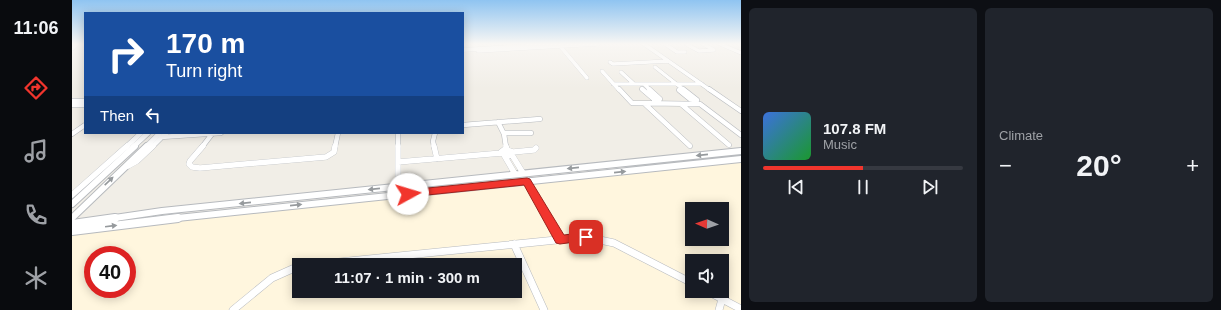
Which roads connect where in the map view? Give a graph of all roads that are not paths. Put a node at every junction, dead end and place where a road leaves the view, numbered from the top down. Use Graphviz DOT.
graph roads {
  1 [pos="571,58"];
  2 [pos="667,60"];
  3 [pos="643,61"];
  4 [pos="655,67"];
  5 [pos="602,71"];
  6 [pos="621,72"];
  7 [pos="587,78"];
  8 [pos="613,84"];
  9 [pos="634,84"];
  10 [pos="676,84"];
  11 [pos="702,84"];
  12 [pos="643,88"];
  13 [pos="683,90"];
  14 [pos="654,100"];
  15 [pos="72,101"];
  16 [pos="84,101"];
  17 [pos="658,103"];
  18 [pos="645,104"];
  19 [pos="681,104"];
  20 [pos="72,105"];
  21 [pos="84,105"];
  22 [pos="741,111"];
  23 [pos="540,119"];
  24 [pos="84,122"];
  25 [pos="498,122"];
  26 [pos="464,125"];
  27 [pos="84,126"];
  28 [pos="72,130"];
  29 [pos="504,133"];
  30 [pos="531,133"];
  31 [pos="72,134"];
  32 [pos="141,134"];
  33 [pos="147,134"];
  34 [pos="212,134"];
  35 [pos="338,134"];
  36 [pos="398,134"];
  37 [pos="435,134"];
  38 [pos="160,135"];
  39 [pos="741,135"];
  40 [pos="729,144"];
  41 [pos="690,146"];
  42 [pos="536,148"];
  43 [pos="507,149"];
  44 [pos="741,152"];
  45 [pos="513,153"];
  46 [pos="503,154"];
  47 [pos="725,157"];
  48 [pos="437,159"];
  49 [pos="738,159"];
  50 [pos="398,162"];
  51 [pos="519,174"];
  52 [pos="527,182"];
  53 [pos="398,187"];
  54 [pos="84,192"];
  55 [pos="72,195"];
  56 [pos="90,199"];
  57 [pos="72,203"];
  58 [pos="162,211"];
  59 [pos="72,218"];
  60 [pos="156,220"];
  61 [pos="72,224"];
  62 [pos="72,231"];
  63 [pos="560,240"];
  64 [pos="514,244"];
  65 [pos="377,258"];
  66 [pos="292,268"];
  67 [pos="685,279"];
  68 [pos="722,299"];
  69 [pos="741,309"];
  70 [pos="233,310"];
  71 [pos="544,310"];
  72 [pos="719,310"];
  1 -- 7 [label="street"];
  2 -- 3 [label="street"];
  2 -- 11 [label="street"];
  3 -- 3 [label="street"];
  4 -- 10 [label="street"];
  5 -- 8 [label="street"];
  6 -- 9 [label="street"];
  8 -- 9 [label="street"];
  8 -- 18 [label="street"];
  9 -- 12 [label="street"];
  10 -- 11 [label="street"];
  10 -- 12 [label="street"];
  10 -- 13 [label="street"];
  11 -- 22 [label="street"];
  12 -- 14 [label="street"];
  12 -- 14 [label="street"];
  14 -- 17 [label="street"];
  15 -- 16 [label="street"];
  17 -- 18 [label="street"];
  17 -- 19 [label="street"];
  18 -- 41 [label="street"];
  19 -- 39 [label="street"];
  19 -- 40 [label="street"];
  20 -- 21 [label="street"];
  23 -- 25 [label="street"];
  24 -- 28 [label="street"];
  25 -- 26 [label="street"];
  25 -- 29 [label="street"];
  27 -- 31 [label="street"];
  29 -- 30 [label="street"];
  29 -- 43 [label="street"];
  32 -- 55 [label="street"];
  33 -- 54 [label="street"];
  34 -- 35 [label="street"];
  34 -- 38 [label="street"];
  36 -- 50 [label="street"];
  37 -- 48 [label="street"];
  56 -- 38 [label="street, one-way"];
  42 -- 45 [label="street"];
  43 -- 45 [label="street"];
  43 -- 46 [label="street"];
  44 -- 47 [label="street"];
  45 -- 46 [label="street"];
  45 -- 51 [label="street"];
  46 -- 48 [label="street"];
  46 -- 51 [label="street"];
  47 -- 49 [label="street"];
  47 -- 51 [label="street, one-way"];
  52 -- 47 [label="street, one-way"];
  48 -- 50 [label="street"];
  50 -- 53 [label="street"];
  51 -- 53 [label="street"];
  60 -- 52 [label="street, one-way"];
  52 -- 63 [label="street"];
  53 -- 58 [label="street, one-way"];
  54 -- 56 [label="street"];
  54 -- 57 [label="street"];
  56 -- 59 [label="street"];
  58 -- 60 [label="street"];
  58 -- 61 [label="street"];
  62 -- 60 [label="street, one-way"];
  63 -- 64 [label="street"];
  63 -- 67 [label="street"];
  64 -- 65 [label="street"];
  64 -- 71 [label="street"];
  66 -- 70 [label="street"];
  68 -- 69 [label="street"];
  68 -- 72 [label="street"];
}
